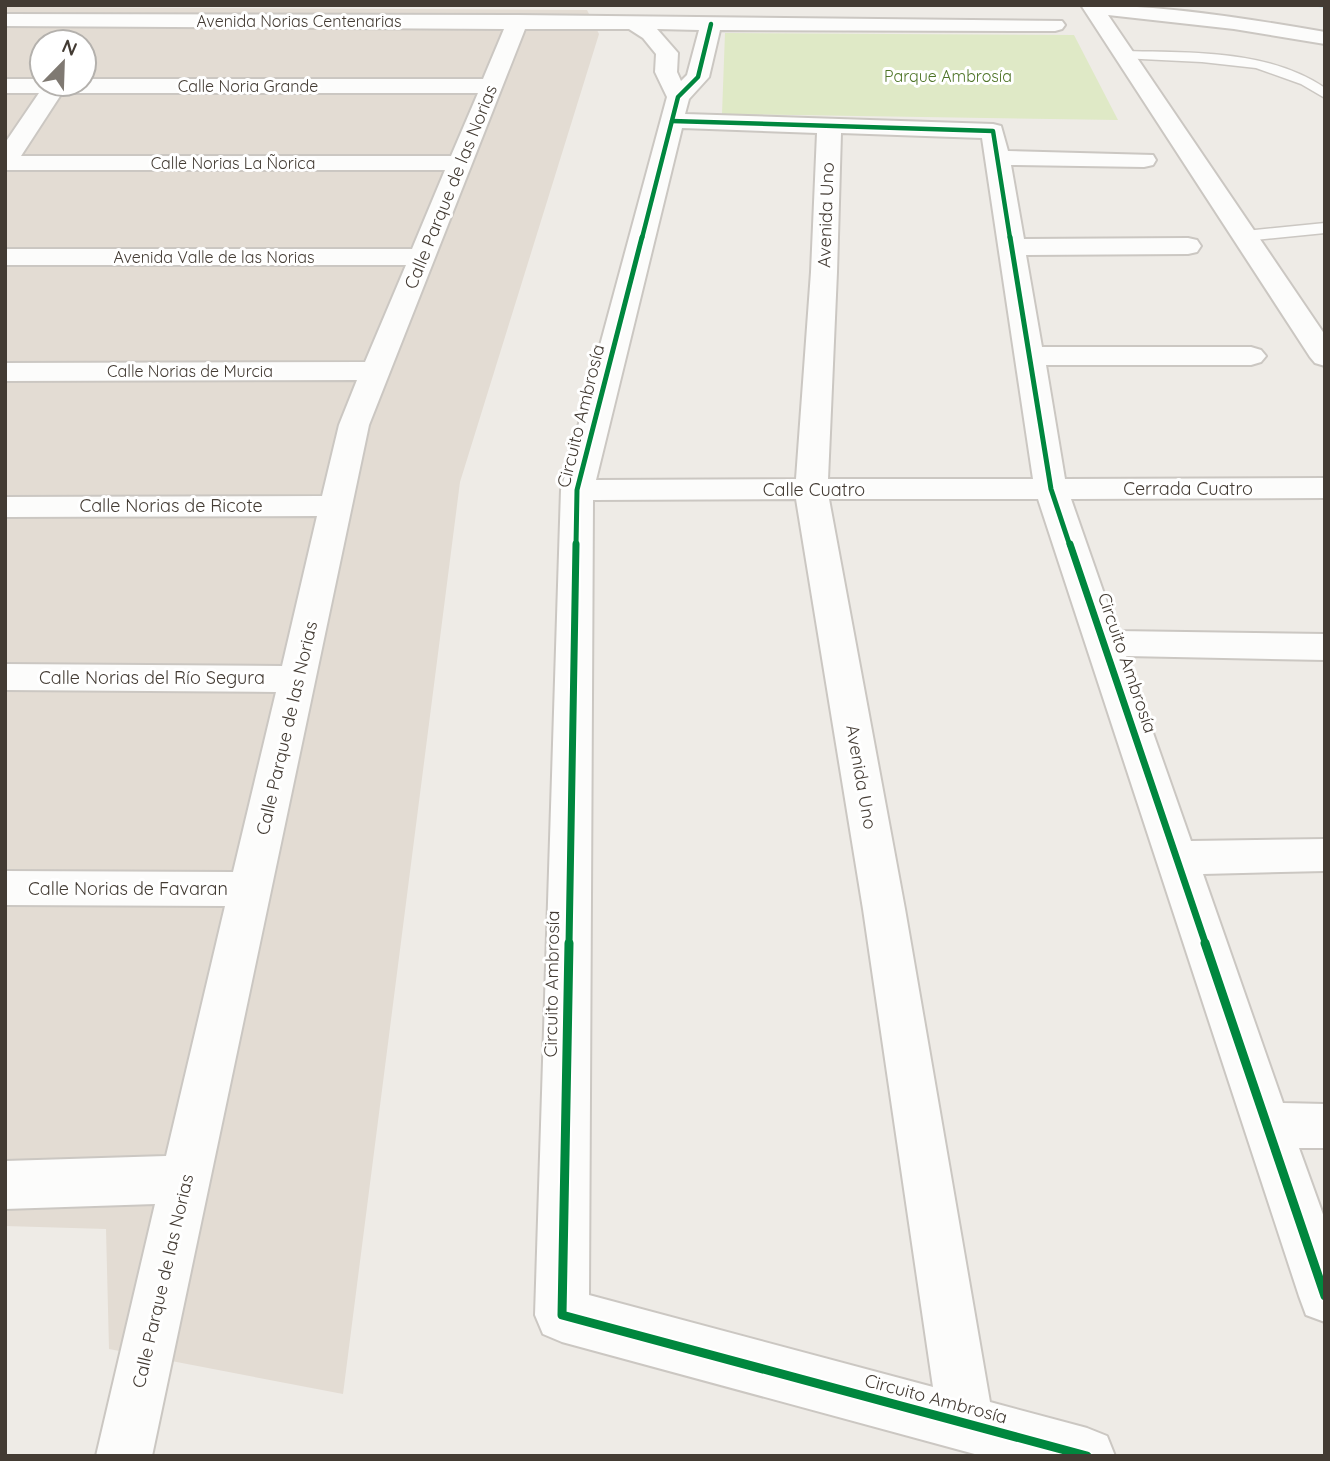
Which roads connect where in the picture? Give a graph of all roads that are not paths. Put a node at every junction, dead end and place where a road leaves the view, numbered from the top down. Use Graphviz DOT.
graph roads {
  1 [pos="1091,6"];
  2 [pos="5,20"];
  3 [pos="96,20"];
  4 [pos="518,21"];
  5 [pos="635,24"];
  6 [pos="711,24"];
  7 [pos="1055,25"];
  8 [pos="91,28"];
  9 [pos="1325,38"];
  10 [pos="1125,55"];
  11 [pos="98,85"];
  12 [pos="5,86"];
  13 [pos="28,86"];
  14 [pos="492,86"];
  15 [pos="1325,94"];
  16 [pos="47,98"];
  17 [pos="675,109"];
  18 [pos="829,126"];
  19 [pos="997,158"];
  20 [pos="1144,160"];
  21 [pos="5,163"];
  22 [pos="460,163"];
  23 [pos="1325,228"];
  24 [pos="1245,236"];
  25 [pos="1188,246"];
  26 [pos="1012,247"];
  27 [pos="5,257"];
  28 [pos="422,257"];
  29 [pos="1030,356"];
  30 [pos="1251,356"];
  31 [pos="1325,357"];
  32 [pos="376,371"];
  33 [pos="5,372"];
  34 [pos="1325,488"];
  35 [pos="1051,489"];
  36 [pos="578,490"];
  37 [pos="811,490"];
  38 [pos="337,506"];
  39 [pos="5,507"];
  40 [pos="1104,643"];
  41 [pos="1325,647"];
  42 [pos="5,677"];
  43 [pos="298,679"];
  44 [pos="1325,855"];
  45 [pos="1176,858"];
  46 [pos="5,888"];
  47 [pos="251,890"];
  48 [pos="1268,1125"];
  49 [pos="1325,1126"];
  50 [pos="186,1179"];
  51 [pos="5,1185"];
  52 [pos="1325,1296"];
  53 [pos="966,1424"];
  54 [pos="124,1456"];
  55 [pos="1087,1456"];
  1 -- 9 [label="street"];
  1 -- 10 [label="street"];
  2 -- 3 [label="street, Avenida Norias Centenarias"];
  3 -- 4 [label="street, Avenida Norias Centenarias"];
  3 -- 8 [label="street"];
  4 -- 5 [label="street, Avenida Norias Centenarias"];
  4 -- 14 [label="street, Calle Parque de las Norias"];
  5 -- 6 [label="street, Avenida Norias Centenarias"];
  5 -- 17 [label="street"];
  6 -- 7 [label="street, Avenida Norias Centenarias"];
  6 -- 17 [label="street, Circuito Ambrosía"];
  10 -- 15 [label="lane"];
  10 -- 24 [label="street"];
  11 -- 14 [label="street, Calle Noria Grande"];
  12 -- 13 [label="street, Calle Noria Grande"];
  14 -- 22 [label="street, Calle Parque de las Norias"];
  16 -- 21 [label="street"];
  17 -- 18 [label="street, Circuito Ambrosía"];
  17 -- 36 [label="street, Circuito Ambrosía"];
  18 -- 19 [label="street, Circuito Ambrosía"];
  18 -- 37 [label="street, Avenida Uno"];
  19 -- 20 [label="street"];
  19 -- 26 [label="street, Circuito Ambrosía"];
  21 -- 22 [label="street, Calle Norias La Ñorica"];
  22 -- 28 [label="street, Calle Parque de las Norias"];
  23 -- 24 [label="lane"];
  24 -- 31 [label="street"];
  25 -- 26 [label="street"];
  26 -- 29 [label="street, Circuito Ambrosía"];
  27 -- 28 [label="street, Avenida Valle de las Norias"];
  28 -- 32 [label="street, Calle Parque de las Norias"];
  29 -- 30 [label="street"];
  29 -- 35 [label="street, Circuito Ambrosía"];
  32 -- 33 [label="street, Calle Norias de Murcia"];
  32 -- 38 [label="street, Calle Parque de las Norias"];
  34 -- 35 [label="street, Cerrada Cuatro"];
  35 -- 37 [label="street, Calle Cuatro"];
  35 -- 40 [label="street, Circuito Ambrosía"];
  36 -- 37 [label="street, Calle Cuatro"];
  36 -- 53 [label="street, Circuito Ambrosía"];
  37 -- 53 [label="street, Avenida Uno"];
  38 -- 39 [label="street, Calle Norias de Ricote"];
  38 -- 43 [label="street, Calle Parque de las Norias"];
  40 -- 41 [label="street"];
  40 -- 45 [label="street, Circuito Ambrosía"];
  42 -- 43 [label="street, Calle Norias del Río Segura"];
  43 -- 47 [label="street, Calle Parque de las Norias"];
  44 -- 45 [label="street"];
  45 -- 48 [label="street, Circuito Ambrosía"];
  46 -- 47 [label="street, Calle Norias de Favaran"];
  47 -- 50 [label="street, Calle Parque de las Norias"];
  48 -- 49 [label="street"];
  48 -- 52 [label="street, Circuito Ambrosía"];
  50 -- 51 [label="street"];
  50 -- 54 [label="street, Calle Parque de las Norias"];
  53 -- 55 [label="street, Circuito Ambrosía"];
}
